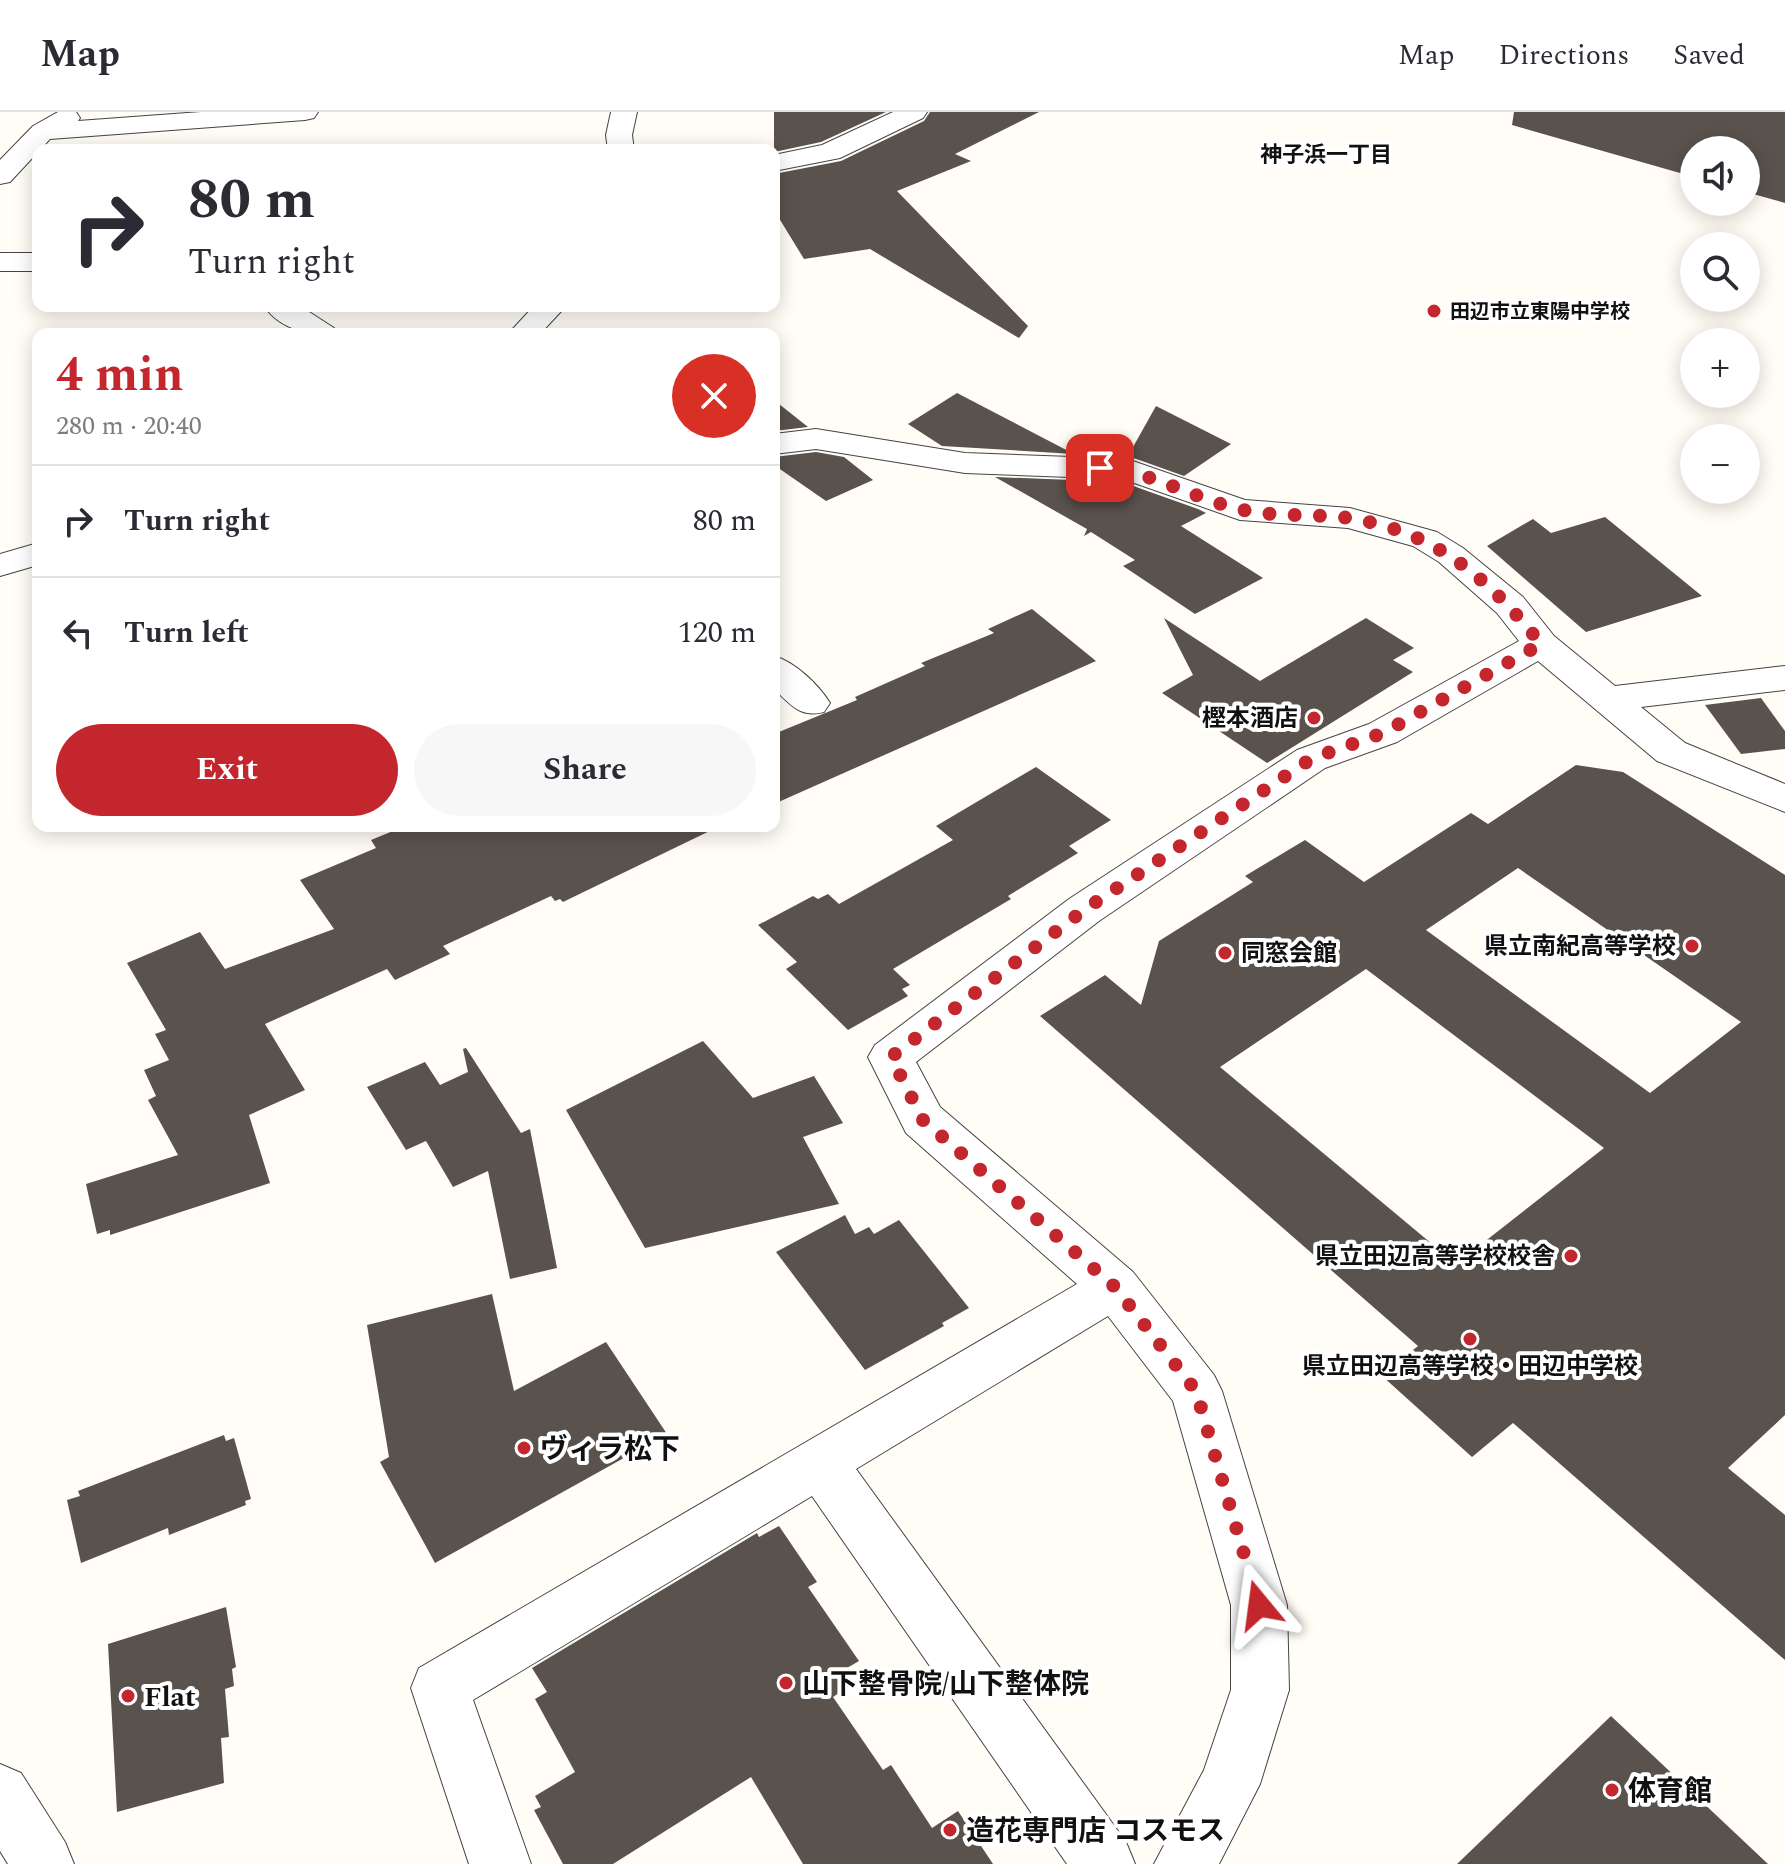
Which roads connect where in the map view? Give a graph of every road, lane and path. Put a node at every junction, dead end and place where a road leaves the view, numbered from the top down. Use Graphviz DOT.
graph roads {
  1 [pos="77,112"];
  2 [pos="305,112"];
  3 [pos="624,112"];
  4 [pos="914,112"];
  5 [pos="42,132"];
  6 [pos="620,144"];
  7 [pos="780,162"];
  8 [pos="0,176"];
  9 [pos="0,262"];
  10 [pos="32,262"];
  11 [pos="288,312"];
  12 [pos="545,312"];
  13 [pos="314,328"];
  14 [pos="529,328"];
  15 [pos="780,443"];
  16 [pos="32,556"];
  17 [pos="0,565"];
  18 [pos="1541,644"];
  19 [pos="780,674"];
  20 [pos="1785,678"];
  21 [pos="1608,699"];
  22 [pos="811,703"];
  23 [pos="1785,799"];
  24 [pos="1115,1287"];
  25 [pos="820,1463"];
  26 [pos="0,1794"];
  27 [pos="43,1864"];
  28 [pos="500,1864"];
  29 [pos="1104,1864"];
  30 [pos="1185,1864"];
  1 -- 5 [label="street"];
  2 -- 5 [label="street"];
  3 -- 6 [label="street"];
  4 -- 7 [label="street"];
  5 -- 8 [label="street"];
  9 -- 10 [label="street"];
  11 -- 13 [label="street"];
  12 -- 14 [label="street"];
  15 -- 18 [label="street"];
  16 -- 17 [label="street"];
  18 -- 21 [label="street"];
  18 -- 24 [label="street"];
  19 -- 22 [label="street"];
  20 -- 21 [label="street"];
  21 -- 23 [label="street"];
  24 -- 25 [label="street"];
  24 -- 30 [label="street"];
  25 -- 28 [label="street"];
  25 -- 29 [label="street"];
  26 -- 27 [label="street"];
}
